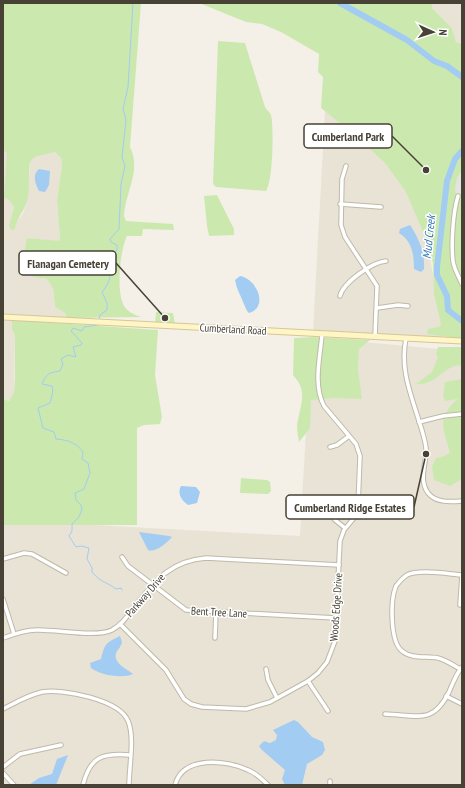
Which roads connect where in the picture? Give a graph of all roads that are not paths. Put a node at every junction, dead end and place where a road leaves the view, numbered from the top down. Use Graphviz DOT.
graph roads {
  1 [pos="346,166"];
  2 [pos="458,196"];
  3 [pos="340,204"];
  4 [pos="381,206"];
  5 [pos="386,261"];
  6 [pos="367,270"];
  7 [pos="462,284"];
  8 [pos="340,296"];
  9 [pos="408,306"];
  10 [pos="377,308"];
  11 [pos="3,317"];
  12 [pos="322,335"];
  13 [pos="375,336"];
  14 [pos="406,338"];
  15 [pos="462,341"];
  16 [pos="462,414"];
  17 [pos="419,422"];
  18 [pos="349,436"];
  19 [pos="330,447"];
  20 [pos="462,501"];
  21 [pos="329,512"];
  22 [pos="345,528"];
  23 [pos="122,558"];
  24 [pos="3,559"];
  25 [pos="339,565"];
  26 [pos="66,573"];
  27 [pos="462,575"];
  28 [pos="151,586"];
  29 [pos="3,599"];
  30 [pos="460,605"];
  31 [pos="216,612"];
  32 [pos="336,618"];
  33 [pos="120,624"];
  34 [pos="14,634"];
  35 [pos="3,638"];
  36 [pos="215,638"];
  37 [pos="461,668"];
  38 [pos="266,669"];
  39 [pos="308,681"];
  40 [pos="446,696"];
  41 [pos="277,698"];
  42 [pos="462,704"];
  43 [pos="3,710"];
  44 [pos="328,711"];
  45 [pos="385,714"];
  46 [pos="62,745"];
  47 [pos="130,755"];
  48 [pos="3,767"];
  49 [pos="3,773"];
  50 [pos="14,785"];
  51 [pos="83,785"];
  52 [pos="128,785"];
  53 [pos="175,785"];
  54 [pos="268,785"];
  1 -- 3 [label="street"];
  2 -- 7 [label="street"];
  3 -- 4 [label="street"];
  3 -- 6 [label="street"];
  5 -- 6 [label="street"];
  6 -- 8 [label="street"];
  6 -- 10 [label="street"];
  9 -- 10 [label="street"];
  10 -- 13 [label="street"];
  11 -- 12 [label="main road, Cumberland Road"];
  12 -- 13 [label="main road, Cumberland Road"];
  12 -- 18 [label="street, Woods Edge Drive"];
  13 -- 14 [label="main road, Cumberland Road"];
  14 -- 15 [label="main road, Cumberland Road"];
  14 -- 17 [label="street"];
  16 -- 17 [label="street"];
  17 -- 20 [label="street"];
  18 -- 19 [label="street"];
  18 -- 22 [label="street, Woods Edge Drive"];
  21 -- 22 [label="street"];
  22 -- 25 [label="street, Woods Edge Drive"];
  23 -- 28 [label="street, Bent Tree Lane"];
  24 -- 26 [label="street"];
  25 -- 28 [label="street, Parkway Drive"];
  25 -- 32 [label="street, Woods Edge Drive"];
  27 -- 30 [label="street"];
  27 -- 37 [label="street"];
  28 -- 31 [label="street, Bent Tree Lane"];
  28 -- 33 [label="street, Parkway Drive"];
  29 -- 34 [label="street"];
  31 -- 32 [label="street, Bent Tree Lane"];
  31 -- 36 [label="street"];
  32 -- 39 [label="street, Woods Edge Drive"];
  33 -- 34 [label="street, Parkway Drive"];
  33 -- 41 [label="street, Woods Edge Drive"];
  34 -- 35 [label="street, Parkway Drive"];
  37 -- 40 [label="street"];
  38 -- 41 [label="street"];
  39 -- 41 [label="street, Woods Edge Drive"];
  39 -- 44 [label="street"];
  40 -- 42 [label="street"];
  40 -- 45 [label="street"];
  43 -- 47 [label="street"];
  46 -- 48 [label="street"];
  47 -- 51 [label="street"];
  47 -- 52 [label="street"];
  49 -- 50 [label="street"];
  53 -- 54 [label="street"];
}
